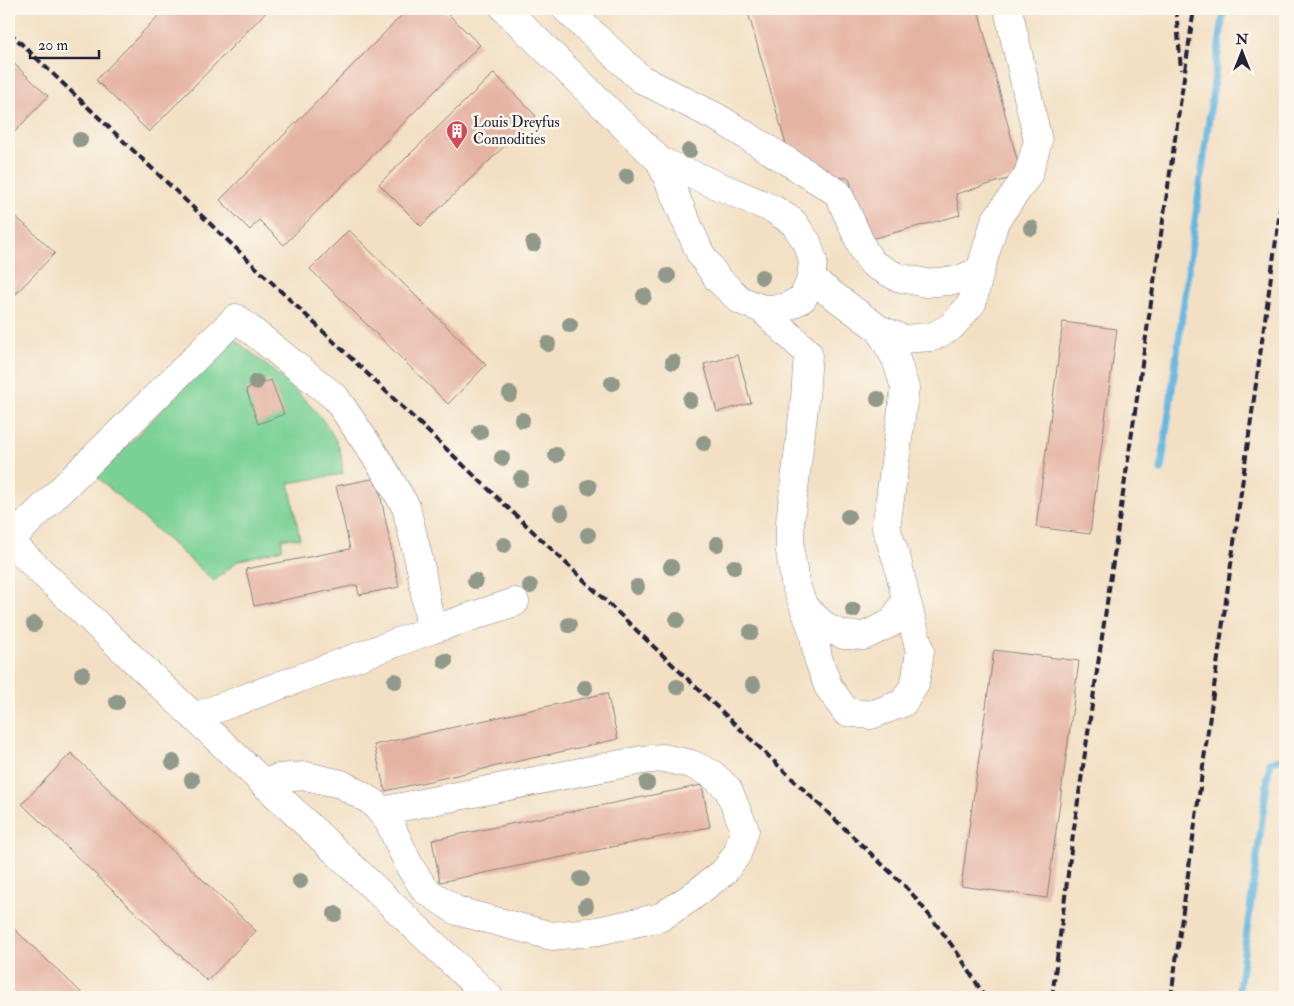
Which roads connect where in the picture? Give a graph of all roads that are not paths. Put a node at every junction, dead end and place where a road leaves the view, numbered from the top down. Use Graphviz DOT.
graph roads {
  1 [pos="505,9"];
  2 [pos="566,9"];
  3 [pos="1008,9"];
  4 [pos="660,161"];
  5 [pos="980,271"];
  6 [pos="811,279"];
  7 [pos="762,310"];
  8 [pos="880,329"];
  9 [pos="9,541"];
  10 [pos="906,599"];
  11 [pos="515,602"];
  12 [pos="805,608"];
  13 [pos="431,630"];
  14 [pos="194,717"];
  15 [pos="264,784"];
  16 [pos="381,811"];
  17 [pos="489,997"];
  1 -- 4 [label="lane"];
  2 -- 5 [label="lane"];
  3 -- 5 [label="lane"];
  4 -- 6 [label="lane"];
  4 -- 7 [label="lane"];
  5 -- 8 [label="lane"];
  6 -- 7 [label="lane"];
  6 -- 8 [label="lane"];
  7 -- 12 [label="lane"];
  8 -- 10 [label="lane"];
  9 -- 13 [label="lane"];
  9 -- 14 [label="lane"];
  10 -- 12 [label="lane"];
  10 -- 12 [label="lane"];
  11 -- 13 [label="lane"];
  13 -- 14 [label="lane"];
  14 -- 15 [label="lane"];
  15 -- 16 [label="lane"];
  15 -- 17 [label="lane"];
  16 -- 16 [label="lane"];
}
